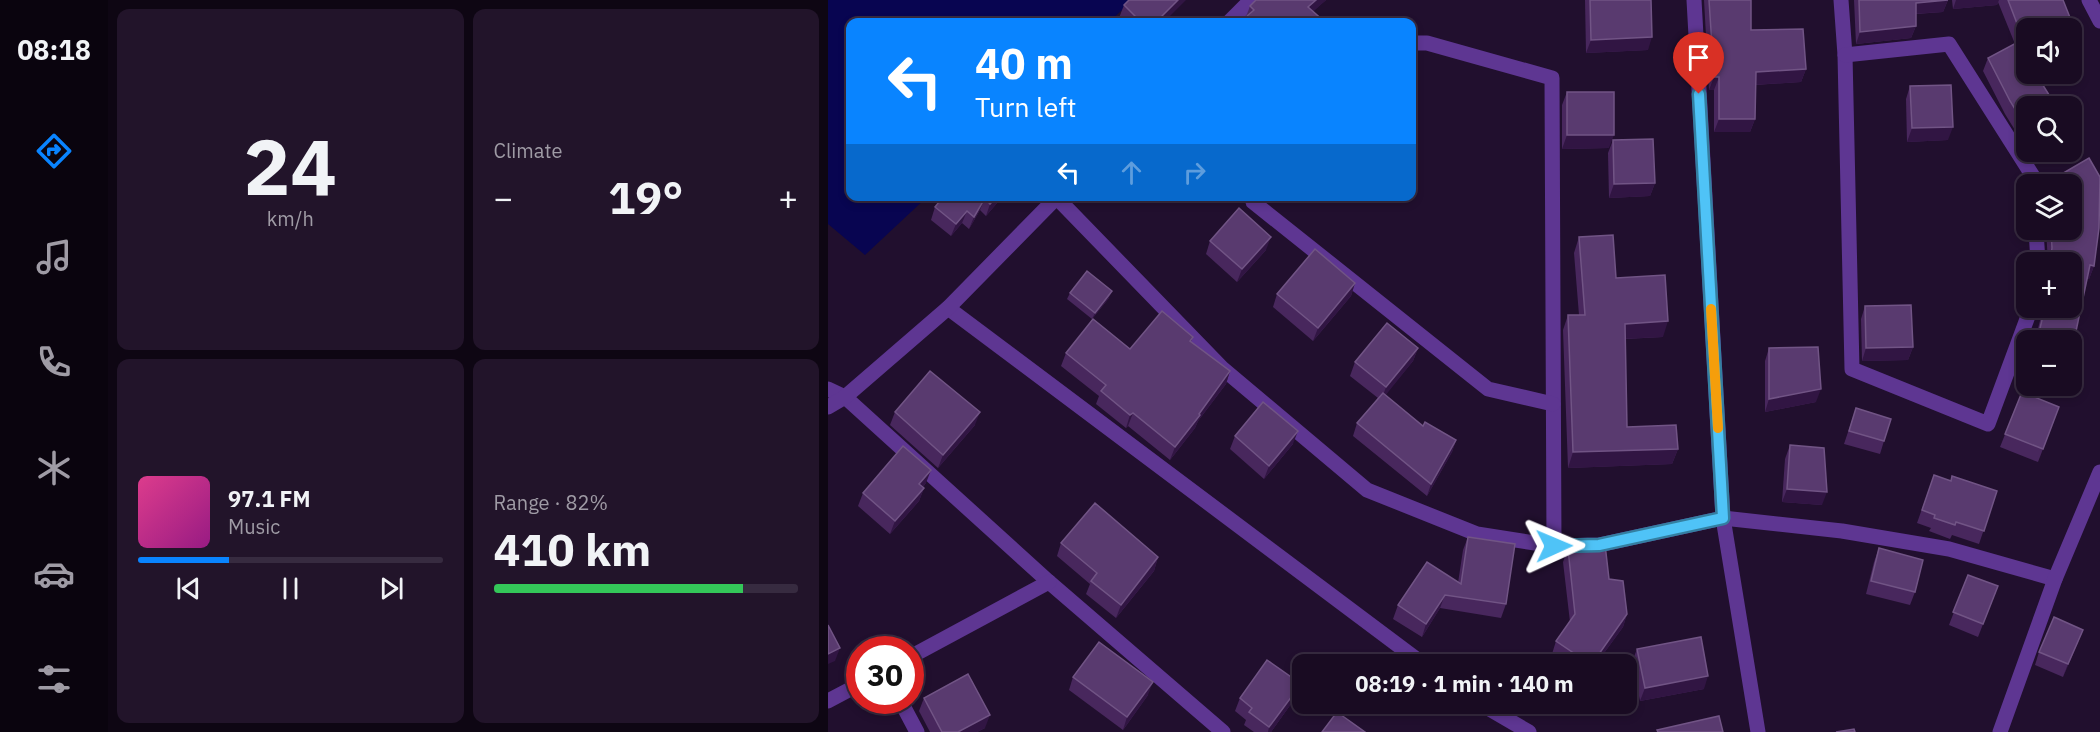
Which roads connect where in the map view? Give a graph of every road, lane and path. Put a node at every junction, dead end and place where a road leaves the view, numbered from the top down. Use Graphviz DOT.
graph roads {
  1 [pos="1251,0"];
  2 [pos="1694,0"];
  3 [pos="1841,0"];
  4 [pos="2089,0"];
  5 [pos="1233,18"];
  6 [pos="2100,21"];
  7 [pos="1416,43"];
  8 [pos="1845,55"];
  9 [pos="2031,174"];
  10 [pos="1054,201"];
  11 [pos="1062,201"];
  12 [pos="1254,201"];
  13 [pos="948,308"];
  14 [pos="2027,318"];
  15 [pos="828,389"];
  16 [pos="845,396"];
  17 [pos="1553,404"];
  18 [pos="828,406"];
  19 [pos="2100,471"];
  20 [pos="1723,518"];
  21 [pos="1554,546"];
  22 [pos="2055,579"];
  23 [pos="1049,582"];
  24 [pos="924,649"];
  25 [pos="1410,654"];
  26 [pos="846,691"];
  27 [pos="828,701"];
  28 [pos="907,714"];
  29 [pos="1498,714"];
  30 [pos="917,732"];
  31 [pos="1223,732"];
  32 [pos="1528,732"];
  33 [pos="1758,732"];
  34 [pos="2000,732"];
  1 -- 5 [label="street"];
  2 -- 20 [label="street"];
  3 -- 8 [label="street"];
  4 -- 6 [label="street"];
  7 -- 17 [label="street"];
  8 -- 9 [label="street"];
  8 -- 14 [label="street"];
  10 -- 13 [label="street"];
  11 -- 21 [label="street"];
  12 -- 17 [label="street"];
  13 -- 16 [label="street"];
  13 -- 25 [label="street"];
  15 -- 16 [label="street"];
  16 -- 18 [label="street"];
  16 -- 23 [label="street"];
  17 -- 21 [label="street"];
  19 -- 22 [label="street"];
  20 -- 21 [label="street"];
  20 -- 22 [label="street"];
  20 -- 33 [label="street"];
  22 -- 34 [label="street"];
  23 -- 24 [label="street"];
  23 -- 31 [label="street"];
  26 -- 27 [label="street"];
  28 -- 30 [label="street"];
  29 -- 32 [label="street"];
}
